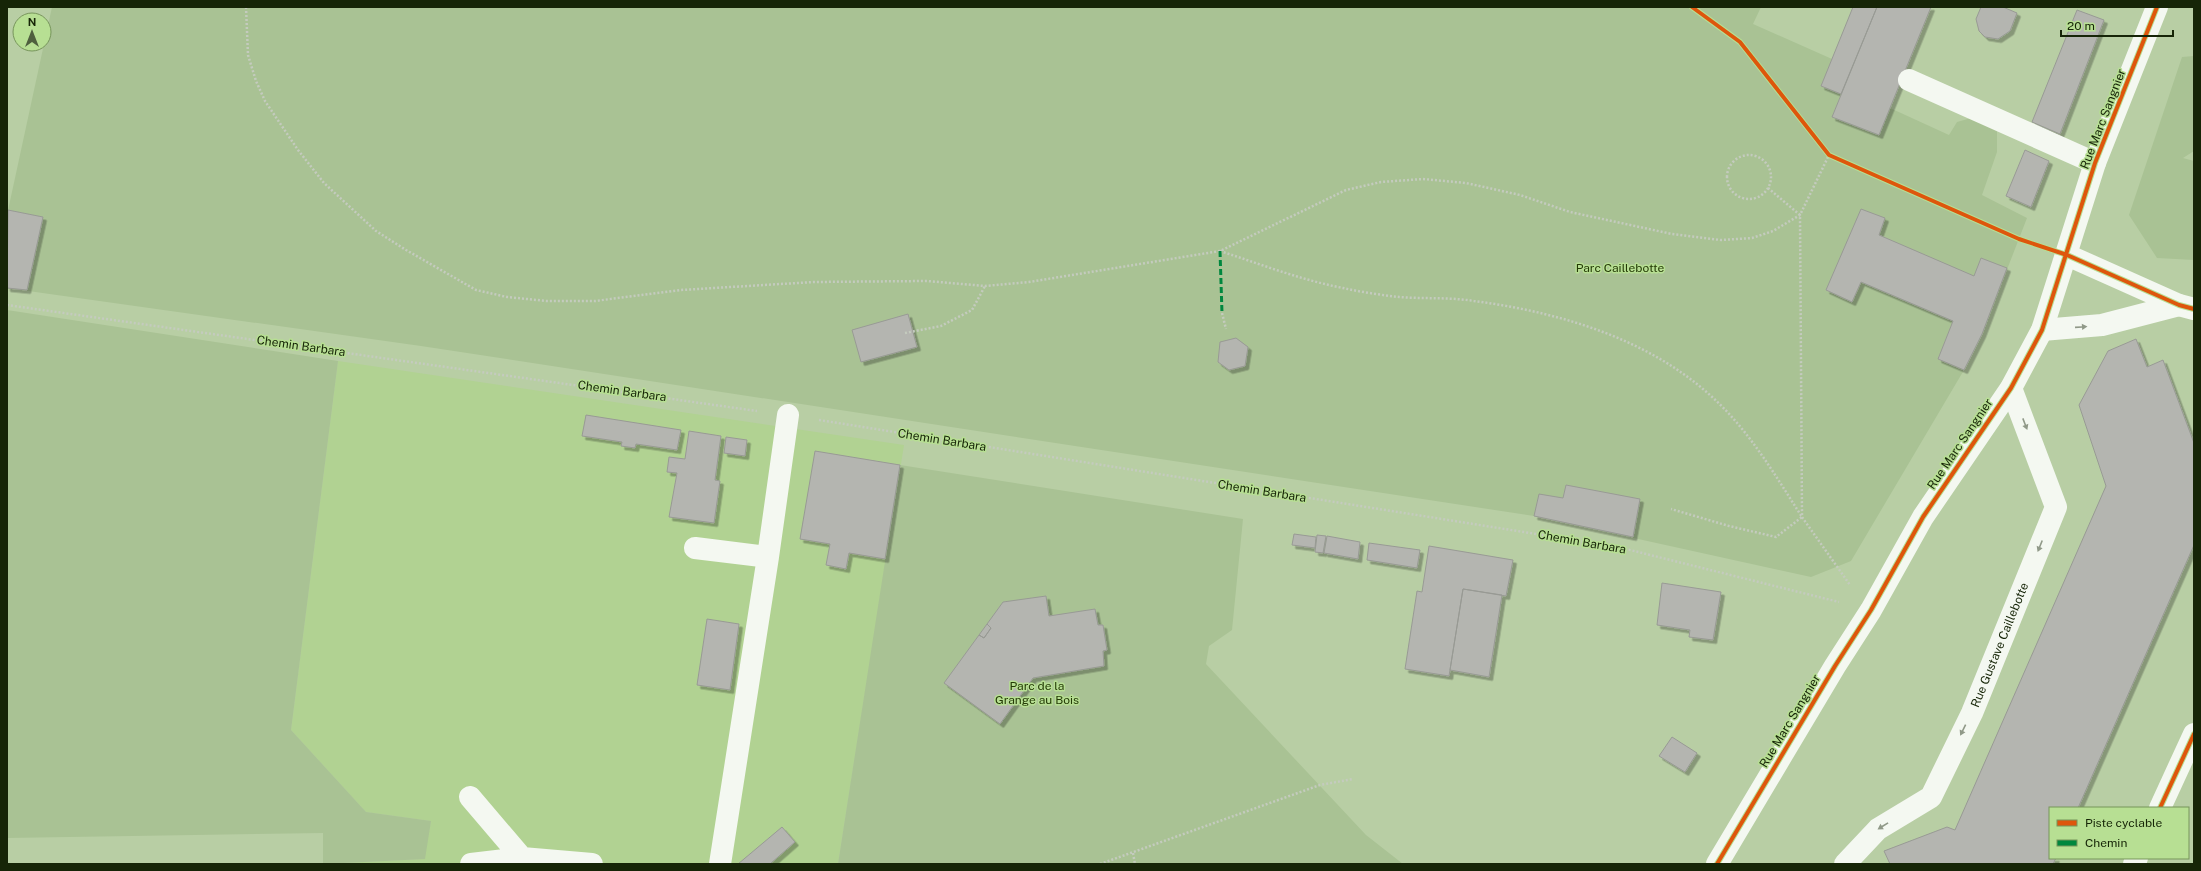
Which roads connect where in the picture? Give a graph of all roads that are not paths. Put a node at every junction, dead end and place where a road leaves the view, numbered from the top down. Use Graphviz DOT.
graph roads {
  1 [pos="2157,7"];
  2 [pos="1909,80"];
  3 [pos="2095,163"];
  4 [pos="2067,254"];
  5 [pos="2186,307"];
  6 [pos="2042,330"];
  7 [pos="2011,388"];
  8 [pos="788,415"];
  9 [pos="695,548"];
  10 [pos="768,556"];
  11 [pos="2194,734"];
  12 [pos="470,797"];
  13 [pos="2160,807"];
  14 [pos="522,858"];
  15 [pos="471,864"];
  16 [pos="592,864"];
  17 [pos="720,864"];
  18 [pos="1717,864"];
  19 [pos="1845,864"];
  1 -- 3 [label="street, Rue Marc Sangnier"];
  2 -- 3 [label="street"];
  3 -- 4 [label="street, Rue Marc Sangnier"];
  4 -- 5 [label="street"];
  4 -- 6 [label="street, Rue Marc Sangnier"];
  6 -- 5 [label="street, one-way"];
  6 -- 7 [label="street, Rue Marc Sangnier"];
  7 -- 18 [label="street, Rue Marc Sangnier"];
  7 -- 19 [label="street, Rue Gustave Caillebotte, one-way"];
  8 -- 10 [label="street"];
  9 -- 10 [label="street"];
  10 -- 17 [label="street"];
  11 -- 13 [label="street"];
  12 -- 14 [label="street"];
  14 -- 15 [label="street"];
  14 -- 16 [label="street"];
}
